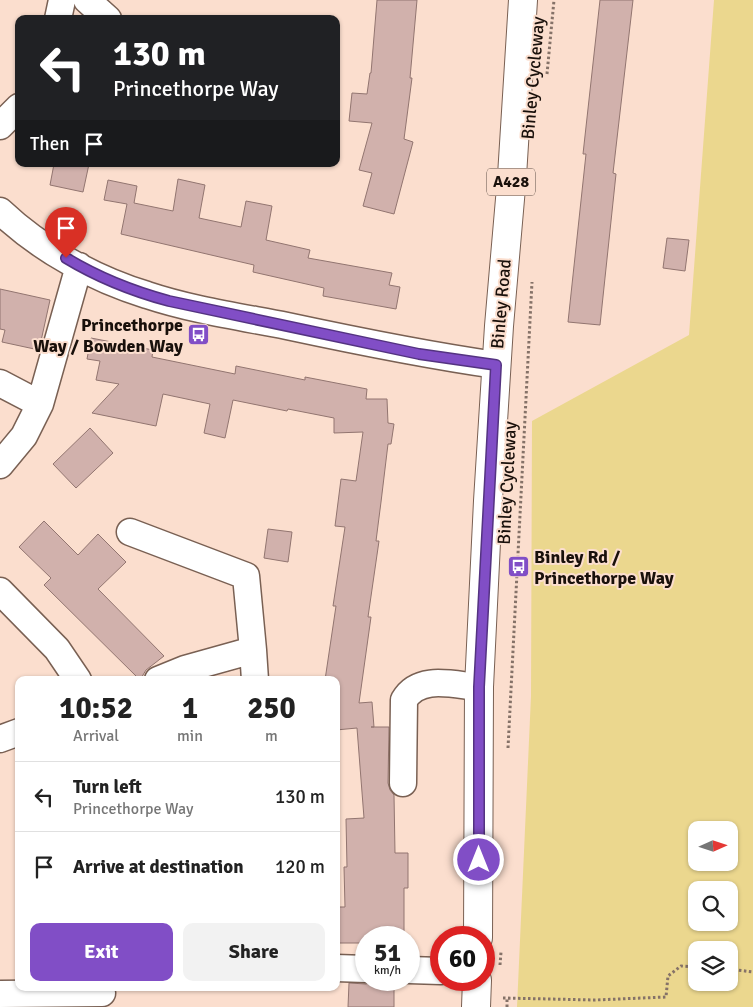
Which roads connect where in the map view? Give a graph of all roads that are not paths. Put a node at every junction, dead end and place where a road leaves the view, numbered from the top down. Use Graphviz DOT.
graph roads {
  1 [pos="62,0"];
  2 [pos="87,0"];
  3 [pos="523,0"];
  4 [pos="59,15"];
  5 [pos="104,15"];
  6 [pos="15,111"];
  7 [pos="0,126"];
  8 [pos="0,211"];
  9 [pos="79,266"];
  10 [pos="496,365"];
  11 [pos="0,383"];
  12 [pos="40,404"];
  13 [pos="0,465"];
  14 [pos="130,532"];
  15 [pos="0,591"];
  16 [pos="253,650"];
  17 [pos="75,676"];
  18 [pos="168,676"];
  19 [pos="255,676"];
  20 [pos="479,687"];
  21 [pos="15,733"];
  22 [pos="0,739"];
  23 [pos="403,783"];
  24 [pos="488,926"];
  25 [pos="340,968"];
  26 [pos="355,969"];
  27 [pos="482,991"];
  28 [pos="102,993"];
  29 [pos="0,994"];
  30 [pos="476,1007"];
  1 -- 4 [label="street"];
  2 -- 5 [label="street"];
  3 -- 10 [label="main road, Binley Road / A428"];
  6 -- 7 [label="street"];
  8 -- 9 [label="street"];
  9 -- 10 [label="street"];
  9 -- 12 [label="street"];
  10 -- 20 [label="main road, Binley Road / A428"];
  11 -- 12 [label="street"];
  12 -- 13 [label="street"];
  14 -- 16 [label="street"];
  15 -- 17 [label="street"];
  16 -- 18 [label="street"];
  16 -- 19 [label="street"];
  20 -- 23 [label="street"];
  20 -- 24 [label="main road, Binley Road / A428"];
  21 -- 22 [label="street"];
  25 -- 26 [label="street"];
  27 -- 30 [label="main road"];
  28 -- 29 [label="street"];
}
